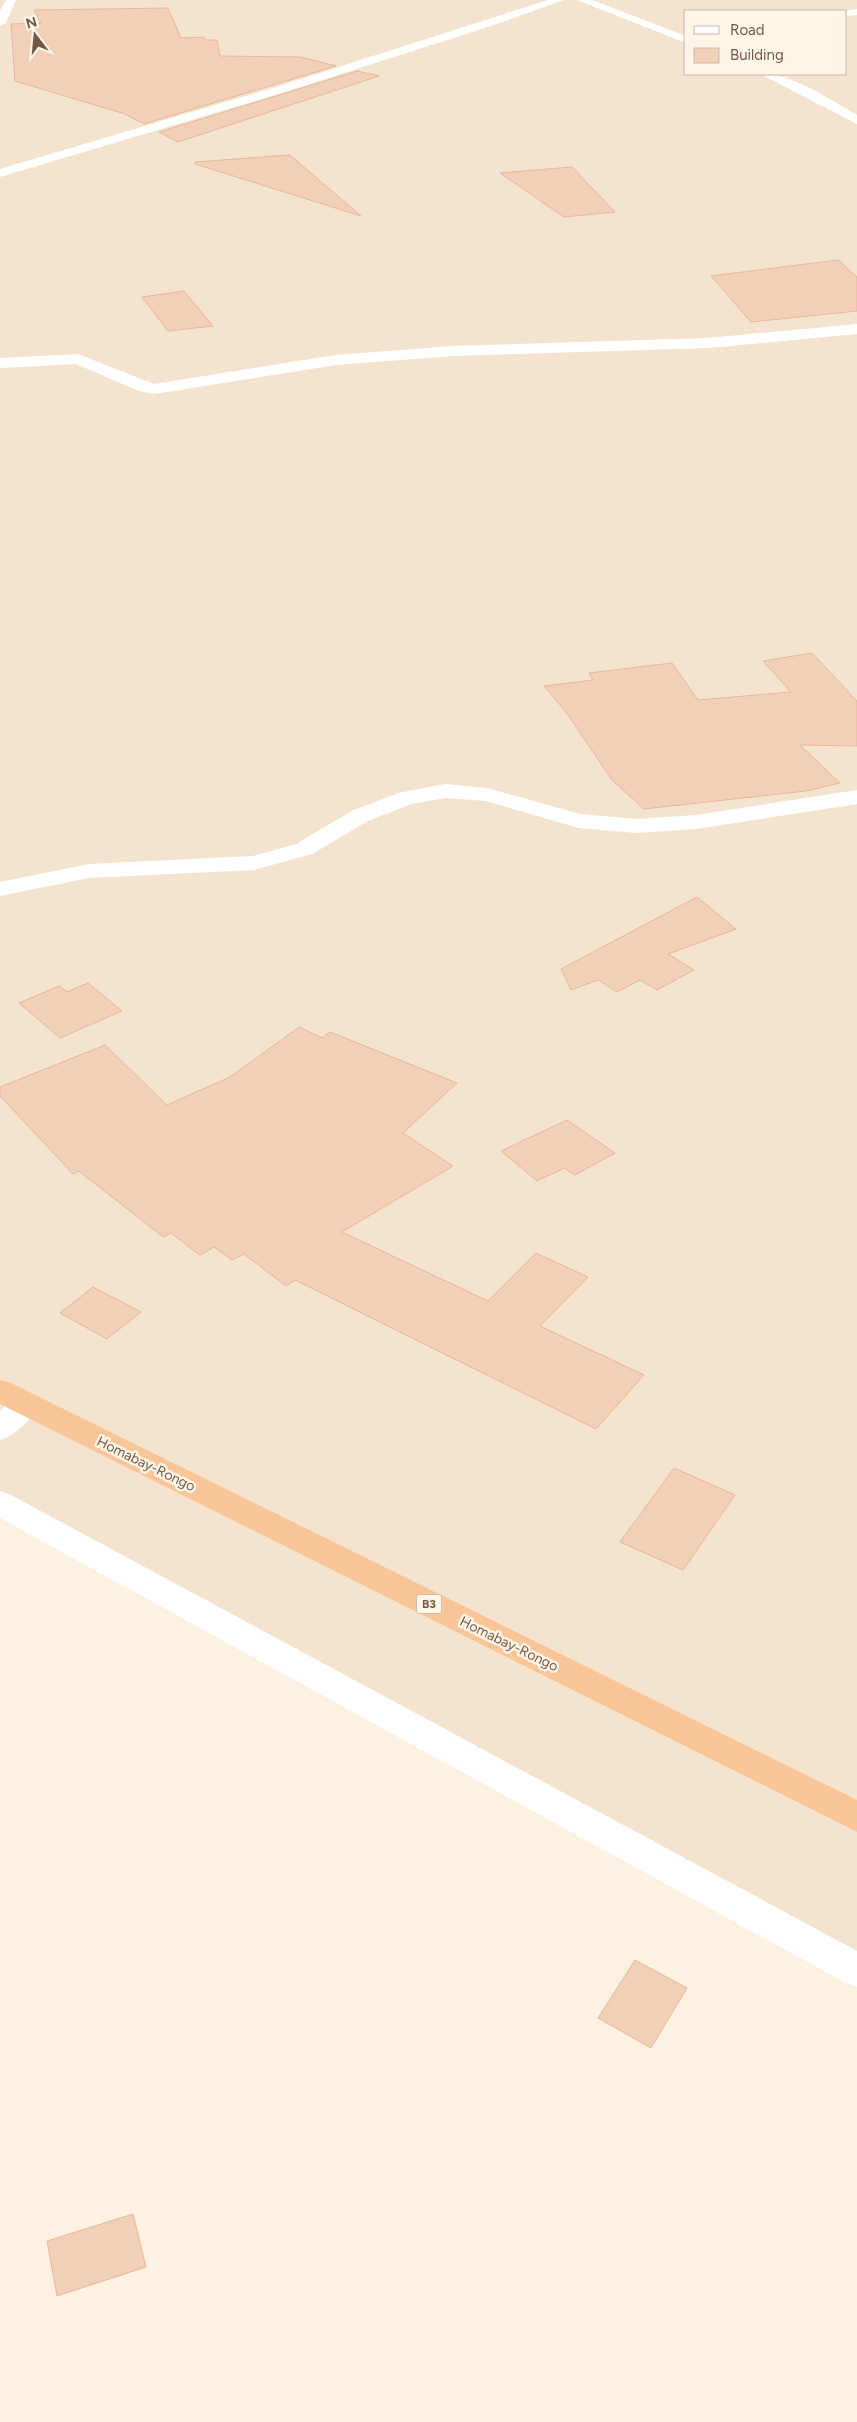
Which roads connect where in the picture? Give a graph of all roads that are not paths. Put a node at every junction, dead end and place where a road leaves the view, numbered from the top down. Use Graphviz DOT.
graph roads {
  1 [pos="11,0"];
  2 [pos="559,0"];
  3 [pos="582,0"];
  4 [pos="0,23"];
  5 [pos="684,25"];
  6 [pos="656,27"];
  7 [pos="684,39"];
  8 [pos="768,75"];
  9 [pos="857,120"];
  10 [pos="0,173"];
  11 [pos="857,330"];
  12 [pos="0,363"];
  13 [pos="857,797"];
  14 [pos="0,889"];
  15 [pos="13,1397"];
  16 [pos="0,1429"];
  17 [pos="0,1503"];
  18 [pos="857,1817"];
  19 [pos="857,1970"];
  1 -- 4 [label="street"];
  2 -- 10 [label="street"];
  3 -- 6 [label="street"];
  5 -- 6 [label="street"];
  6 -- 7 [label="street"];
  8 -- 9 [label="street"];
  11 -- 12 [label="street"];
  13 -- 14 [label="street"];
  15 -- 16 [label="street"];
  15 -- 18 [label="highway, Homabay-Rongo / B3"];
  17 -- 19 [label="street"];
}
